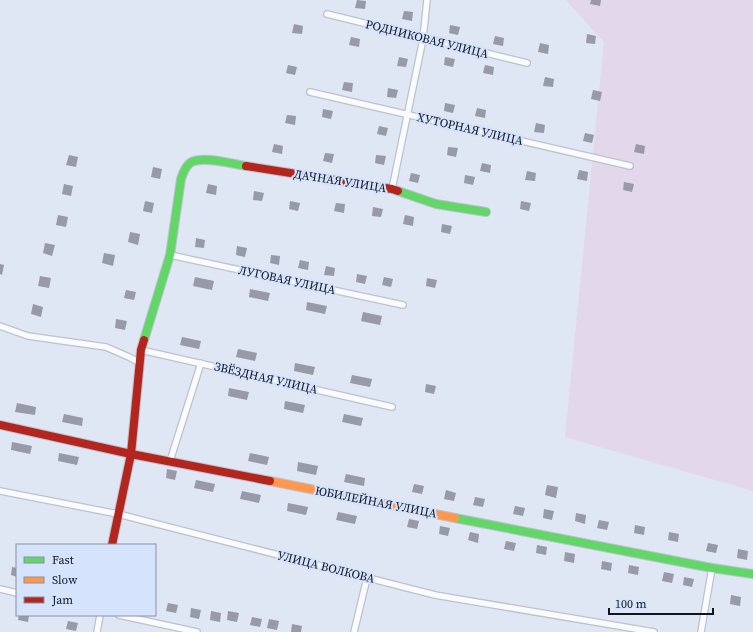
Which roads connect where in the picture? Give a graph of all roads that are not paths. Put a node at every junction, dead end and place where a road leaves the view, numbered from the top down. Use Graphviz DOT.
graph roads {
  1 [pos="427,0"];
  2 [pos="327,14"];
  3 [pos="423,38"];
  4 [pos="527,63"];
  5 [pos="310,92"];
  6 [pos="408,114"];
  7 [pos="630,166"];
  8 [pos="392,189"];
  9 [pos="486,212"];
  10 [pos="170,255"];
  11 [pos="404,305"];
  12 [pos="0,326"];
  13 [pos="141,350"];
  14 [pos="140,363"];
  15 [pos="201,363"];
  16 [pos="392,407"];
  17 [pos="0,425"];
  18 [pos="130,454"];
  19 [pos="170,462"];
  20 [pos="0,491"];
  21 [pos="118,514"];
  22 [pos="112,544"];
  23 [pos="712,568"];
  24 [pos="753,574"];
  25 [pos="367,578"];
  26 [pos="0,589"];
  27 [pos="16,593"];
  28 [pos="100,616"];
  29 [pos="124,616"];
  30 [pos="97,632"];
  31 [pos="197,632"];
  32 [pos="354,632"];
  33 [pos="654,632"];
  34 [pos="701,632"];
  1 -- 3 [label="street"];
  2 -- 3 [label="street, РОДНИКОВАЯ УЛИЦА"];
  3 -- 4 [label="street, РОДНИКОВАЯ УЛИЦА"];
  3 -- 6 [label="street"];
  5 -- 6 [label="street, ХУТОРНАЯ УЛИЦА"];
  6 -- 7 [label="street, ХУТОРНАЯ УЛИЦА"];
  6 -- 8 [label="street"];
  8 -- 9 [label="street, ДАЧНАЯ УЛИЦА"];
  8 -- 10 [label="street, ДАЧНАЯ УЛИЦА"];
  10 -- 11 [label="street, ЛУГОВАЯ УЛИЦА"];
  10 -- 13 [label="street"];
  12 -- 14 [label="street"];
  13 -- 14 [label="street"];
  13 -- 15 [label="street, ЗВЁЗДНАЯ УЛИЦА"];
  14 -- 18 [label="street"];
  15 -- 16 [label="street, ЗВЁЗДНАЯ УЛИЦА"];
  15 -- 19 [label="street"];
  17 -- 18 [label="street, ЮБИЛЕЙНАЯ УЛИЦА"];
  18 -- 19 [label="street, ЮБИЛЕЙНАЯ УЛИЦА"];
  18 -- 21 [label="street"];
  19 -- 23 [label="street, ЮБИЛЕЙНАЯ УЛИЦА"];
  20 -- 21 [label="street, УЛИЦА ВОЛКОВА"];
  21 -- 22 [label="street"];
  21 -- 25 [label="street, УЛИЦА ВОЛКОВА"];
  23 -- 24 [label="street, ЮБИЛЕЙНАЯ УЛИЦА"];
  23 -- 34 [label="street"];
  25 -- 32 [label="street"];
  25 -- 33 [label="street, УЛИЦА ВОЛКОВА"];
  26 -- 27 [label="street"];
  28 -- 30 [label="street"];
  29 -- 31 [label="street"];
}
